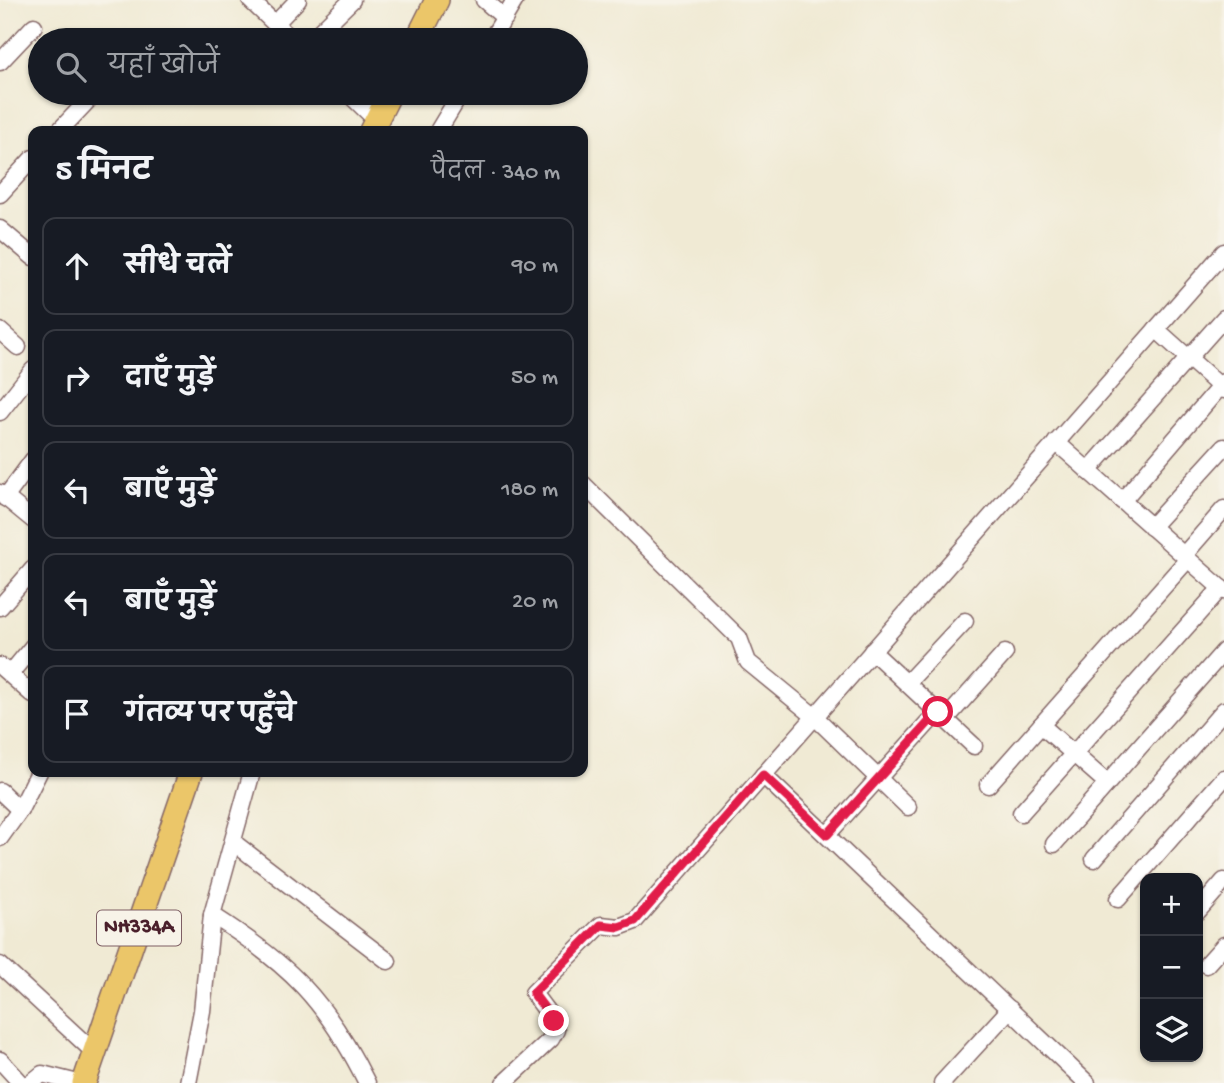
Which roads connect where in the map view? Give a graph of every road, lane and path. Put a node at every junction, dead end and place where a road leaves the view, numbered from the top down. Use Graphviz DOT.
graph roads {
  1 [pos="250,0"];
  2 [pos="298,0"];
  3 [pos="352,0"];
  4 [pos="437,0"];
  5 [pos="484,0"];
  6 [pos="515,0"];
  7 [pos="505,18"];
  8 [pos="275,24"];
  9 [pos="279,28"];
  10 [pos="323,28"];
  11 [pos="423,28"];
  12 [pos="499,28"];
  13 [pos="28,32"];
  14 [pos="0,62"];
  15 [pos="84,105"];
  16 [pos="357,105"];
  17 [pos="384,105"];
  18 [pos="454,105"];
  19 [pos="64,126"];
  20 [pos="374,126"];
  21 [pos="441,126"];
  22 [pos="28,163"];
  23 [pos="0,194"];
  24 [pos="0,229"];
  25 [pos="1224,252"];
  26 [pos="28,253"];
  27 [pos="1224,318"];
  28 [pos="1156,329"];
  29 [pos="0,331"];
  30 [pos="18,347"];
  31 [pos="1186,359"];
  32 [pos="28,376"];
  33 [pos="1222,386"];
  34 [pos="0,412"];
  35 [pos="1056,442"];
  36 [pos="1224,447"];
  37 [pos="28,466"];
  38 [pos="1088,471"];
  39 [pos="588,489"];
  40 [pos="3,496"];
  41 [pos="1122,500"];
  42 [pos="1224,509"];
  43 [pos="28,516"];
  44 [pos="1151,527"];
  45 [pos="1186,557"];
  46 [pos="28,575"];
  47 [pos="1221,584"];
  48 [pos="0,607"];
  49 [pos="965,621"];
  50 [pos="28,650"];
  51 [pos="872,651"];
  52 [pos="1224,651"];
  53 [pos="1005,653"];
  54 [pos="5,670"];
  55 [pos="906,683"];
  56 [pos="28,691"];
  57 [pos="1224,710"];
  58 [pos="814,716"];
  59 [pos="942,716"];
  60 [pos="1041,725"];
  61 [pos="974,746"];
  62 [pos="1075,753"];
  63 [pos="763,775"];
  64 [pos="36,777"];
  65 [pos="189,777"];
  66 [pos="251,777"];
  67 [pos="1224,778"];
  68 [pos="879,779"];
  69 [pos="1107,783"];
  70 [pos="988,785"];
  71 [pos="0,791"];
  72 [pos="908,807"];
  73 [pos="20,810"];
  74 [pos="1021,813"];
  75 [pos="827,835"];
  76 [pos="0,838"];
  77 [pos="233,842"];
  78 [pos="1054,844"];
  79 [pos="1094,859"];
  80 [pos="1224,881"];
  81 [pos="1118,899"];
  82 [pos="1203,905"];
  83 [pos="212,915"];
  84 [pos="1224,945"];
  85 [pos="388,961"];
  86 [pos="0,965"];
  87 [pos="1206,965"];
  88 [pos="1010,1009"];
  89 [pos="94,1052"];
  90 [pos="0,1060"];
  91 [pos="21,1083"];
  92 [pos="31,1083"];
  93 [pos="78,1083"];
  94 [pos="84,1083"];
  95 [pos="188,1083"];
  96 [pos="367,1083"];
  97 [pos="504,1083"];
  98 [pos="942,1083"];
  99 [pos="1087,1083"];
  1 -- 8 [label="street"];
  2 -- 8 [label="street"];
  3 -- 10 [label="street"];
  4 -- 11 [label="highway"];
  5 -- 7 [label="street"];
  6 -- 7 [label="street"];
  7 -- 12 [label="street"];
  8 -- 9 [label="street"];
  13 -- 14 [label="street"];
  15 -- 19 [label="street"];
  16 -- 20 [label="street"];
  17 -- 20 [label="highway"];
  18 -- 21 [label="street"];
  22 -- 23 [label="street"];
  24 -- 26 [label="street"];
  25 -- 28 [label="street"];
  27 -- 31 [label="street"];
  28 -- 31 [label="street"];
  28 -- 35 [label="street"];
  29 -- 30 [label="street"];
  31 -- 33 [label="street"];
  31 -- 38 [label="street"];
  32 -- 34 [label="street"];
  33 -- 41 [label="street"];
  35 -- 38 [label="street"];
  35 -- 51 [label="street"];
  36 -- 44 [label="street"];
  37 -- 40 [label="street"];
  38 -- 41 [label="street"];
  39 -- 58 [label="street"];
  40 -- 43 [label="street"];
  41 -- 44 [label="street"];
  42 -- 45 [label="street"];
  44 -- 45 [label="street"];
  45 -- 47 [label="street"];
  45 -- 60 [label="street"];
  46 -- 48 [label="street"];
  47 -- 62 [label="street"];
  49 -- 55 [label="street"];
  50 -- 54 [label="street"];
  51 -- 55 [label="street"];
  51 -- 58 [label="street"];
  52 -- 69 [label="street"];
  53 -- 59 [label="street"];
  54 -- 56 [label="street"];
  55 -- 59 [label="street"];
  57 -- 79 [label="street"];
  58 -- 63 [label="street"];
  58 -- 68 [label="street"];
  59 -- 61 [label="street"];
  59 -- 68 [label="street"];
  60 -- 62 [label="street"];
  60 -- 70 [label="street"];
  62 -- 69 [label="street"];
  62 -- 74 [label="street"];
  63 -- 75 [label="street"];
  63 -- 97 [label="street"];
  64 -- 73 [label="street"];
  65 -- 89 [label="highway, NH334A"];
  66 -- 77 [label="street"];
  67 -- 81 [label="street"];
  68 -- 72 [label="street"];
  68 -- 75 [label="street"];
  69 -- 78 [label="street"];
  71 -- 73 [label="street"];
  73 -- 76 [label="street"];
  75 -- 88 [label="street"];
  77 -- 83 [label="street"];
  77 -- 85 [label="street"];
  80 -- 82 [label="street"];
  83 -- 95 [label="street"];
  83 -- 96 [label="street"];
  84 -- 87 [label="street"];
  86 -- 89 [label="street"];
  88 -- 98 [label="street"];
  88 -- 99 [label="street"];
  89 -- 94 [label="highway, NH334A"];
  90 -- 91 [label="street"];
  92 -- 93 [label="street"];
}
